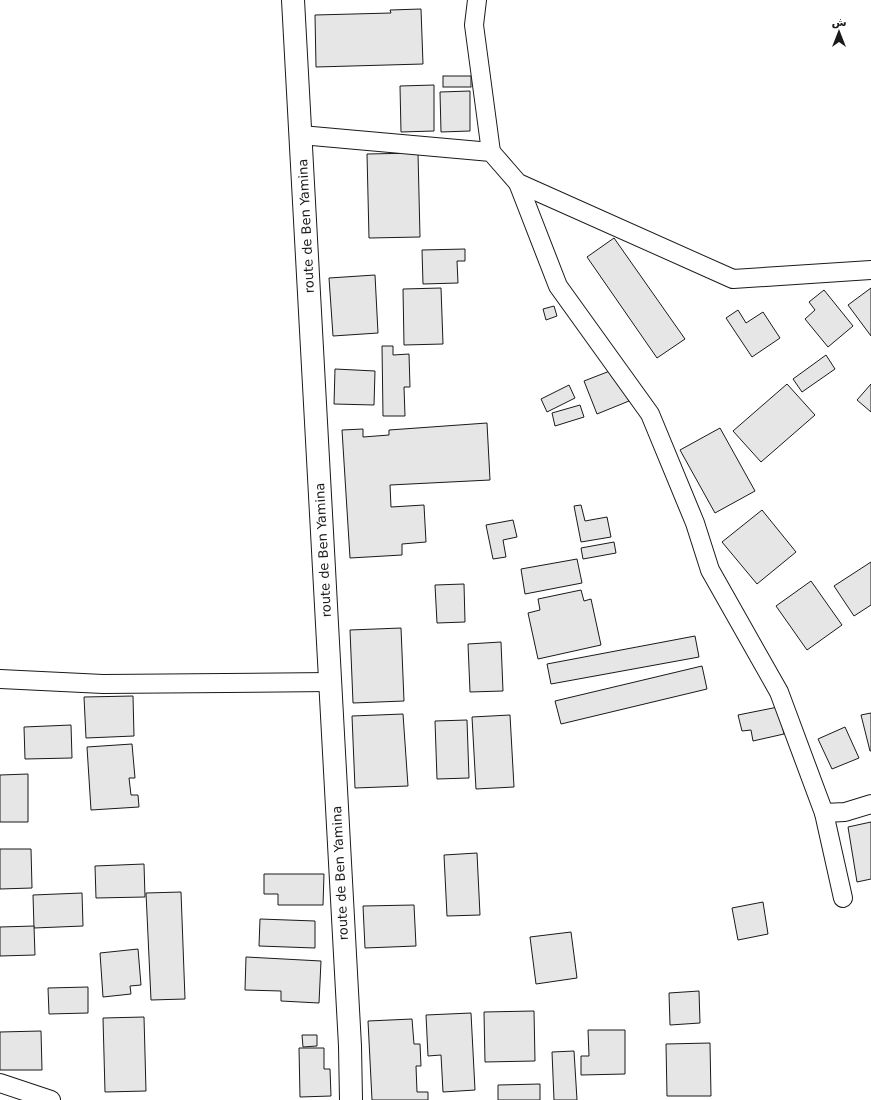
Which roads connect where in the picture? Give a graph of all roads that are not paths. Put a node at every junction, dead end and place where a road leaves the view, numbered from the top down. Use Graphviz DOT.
graph roads {
  1 [pos="293,0"];
  2 [pos="477,0"];
  3 [pos="301,135"];
  4 [pos="491,152"];
  5 [pos="518,183"];
  6 [pos="871,270"];
  7 [pos="0,679"];
  8 [pos="330,682"];
  9 [pos="871,804"];
  10 [pos="824,813"];
  11 [pos="843,898"];
  12 [pos="0,1083"];
  13 [pos="51,1100"];
  14 [pos="351,1100"];
  1 -- 3 [label="street, route de Ben Yamina"];
  2 -- 4 [label="street"];
  3 -- 4 [label="street"];
  3 -- 8 [label="street, route de Ben Yamina"];
  4 -- 5 [label="street"];
  5 -- 6 [label="street"];
  5 -- 10 [label="street"];
  7 -- 8 [label="street"];
  8 -- 14 [label="street, route de Ben Yamina"];
  9 -- 10 [label="street"];
  10 -- 11 [label="street"];
  12 -- 13 [label="street"];
}
